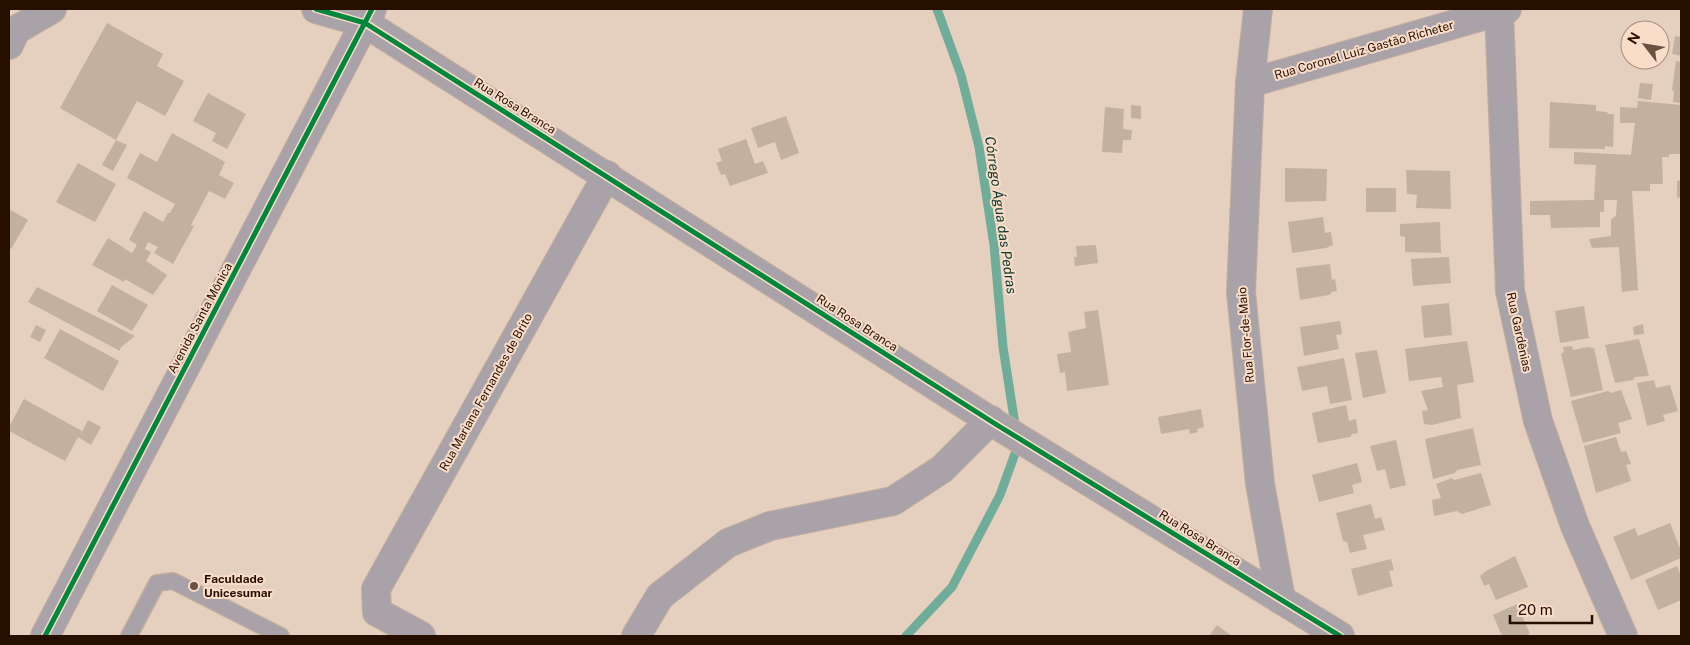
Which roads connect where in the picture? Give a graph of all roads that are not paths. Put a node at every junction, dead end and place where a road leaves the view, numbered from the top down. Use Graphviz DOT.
graph roads {
  1 [pos="52,9"];
  2 [pos="316,9"];
  3 [pos="1258,9"];
  4 [pos="1503,10"];
  5 [pos="368,16"];
  6 [pos="9,45"];
  7 [pos="1250,83"];
  8 [pos="607,175"];
  9 [pos="991,420"];
  10 [pos="1281,600"];
  11 [pos="45,636"];
  12 [pos="129,636"];
  13 [pos="281,636"];
  14 [pos="421,636"];
  15 [pos="636,636"];
  16 [pos="1340,636"];
  17 [pos="1624,636"];
  1 -- 6 [label="street"];
  2 -- 5 [label="street, Rua Rosa Branca"];
  3 -- 7 [label="street, Rua Flor-de-Maio"];
  4 -- 7 [label="street, Rua Coronel Luiz Gastão Richeter"];
  4 -- 17 [label="street, Rua Gardênias"];
  5 -- 8 [label="street, Rua Rosa Branca"];
  5 -- 11 [label="street, Avenida Santa Mônica"];
  7 -- 10 [label="street, Rua Flor-de-Maio"];
  8 -- 9 [label="street, Rua Rosa Branca"];
  8 -- 14 [label="street, Rua Mariana Fernandes de Brito"];
  9 -- 10 [label="street, Rua Rosa Branca"];
  9 -- 15 [label="street"];
  10 -- 16 [label="street, Rua Rosa Branca"];
  12 -- 13 [label="lane"];
}
